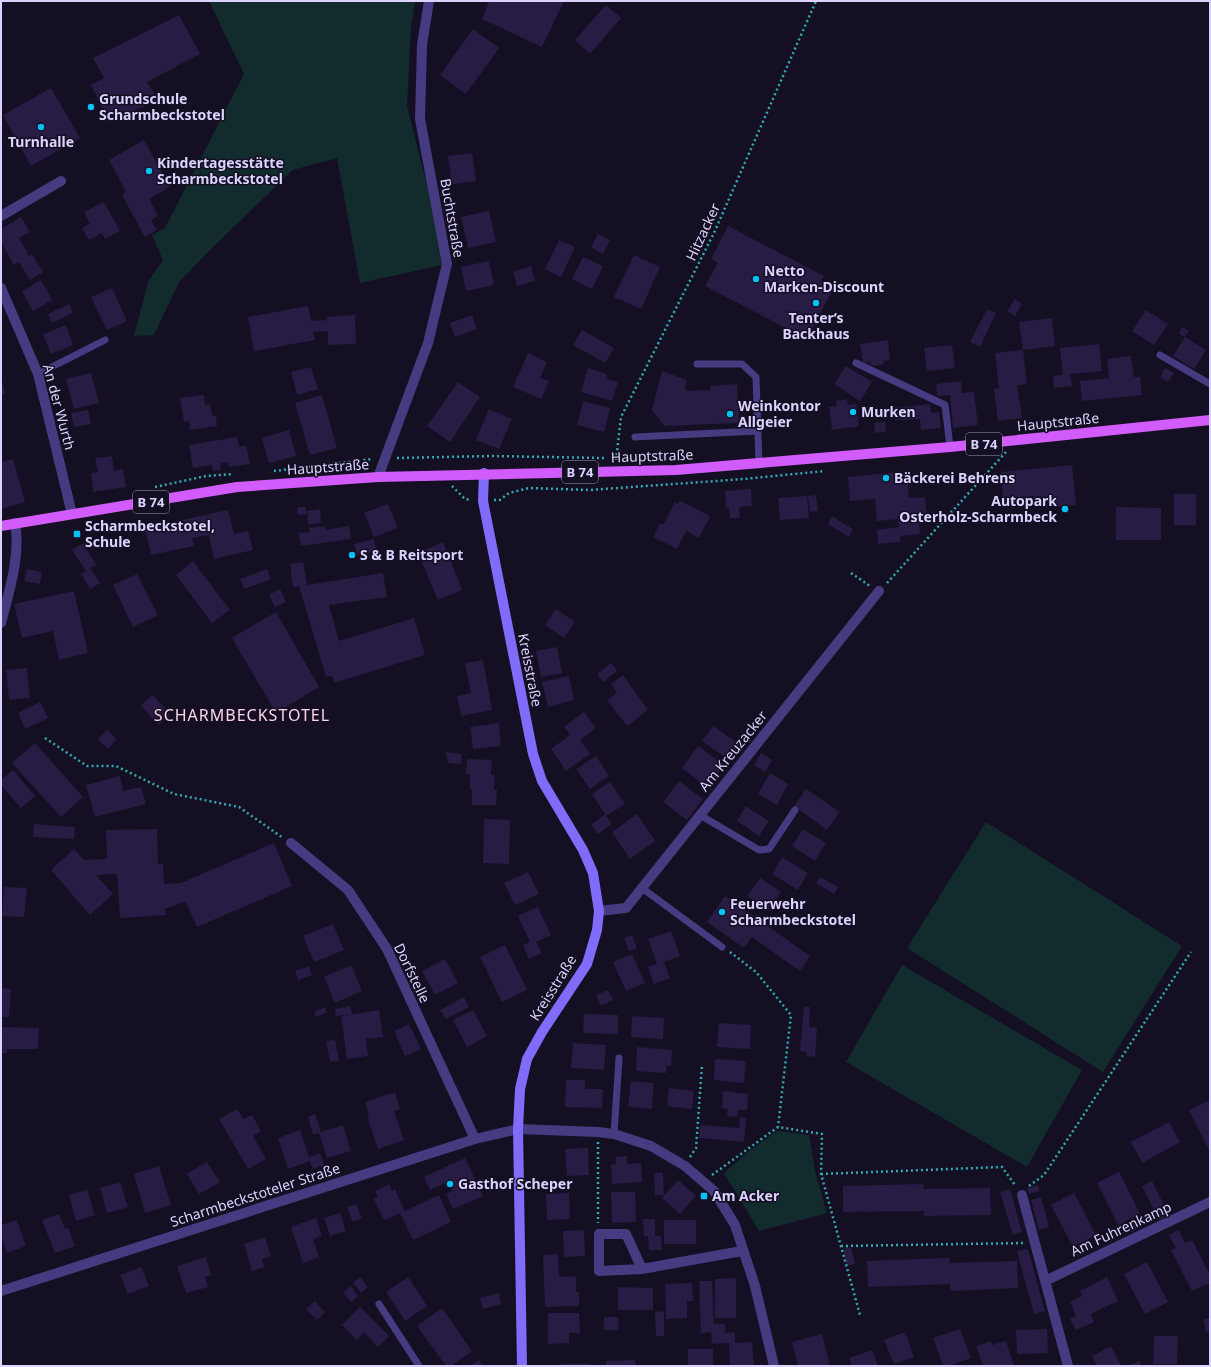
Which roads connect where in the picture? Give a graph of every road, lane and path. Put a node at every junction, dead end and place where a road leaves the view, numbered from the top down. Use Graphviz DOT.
graph roads {
  1 [pos="429,1"];
  2 [pos="816,1"];
  3 [pos="61,181"];
  4 [pos="1,216"];
  5 [pos="1,288"];
  6 [pos="105,340"];
  7 [pos="1160,355"];
  8 [pos="856,362"];
  9 [pos="697,364"];
  10 [pos="38,374"];
  11 [pos="1210,384"];
  12 [pos="1210,420"];
  13 [pos="758,431"];
  14 [pos="635,437"];
  15 [pos="1016,440"];
  16 [pos="950,447"];
  17 [pos="385,458"];
  18 [pos="616,459"];
  19 [pos="624,459"];
  20 [pos="759,464"];
  21 [pos="615,472"];
  22 [pos="484,473"];
  23 [pos="378,477"];
  24 [pos="451,486"];
  25 [pos="483,501"];
  26 [pos="72,514"];
  27 [pos="15,523"];
  28 [pos="1,526"];
  29 [pos="851,573"];
  30 [pos="879,591"];
  31 [pos="1,623"];
  32 [pos="45,738"];
  33 [pos="796,810"];
  34 [pos="700,815"];
  35 [pos="291,844"];
  36 [pos="642,888"];
  37 [pos="599,910"];
  38 [pos="722,947"];
  39 [pos="1191,952"];
  40 [pos="619,1058"];
  41 [pos="702,1065"];
  42 [pos="778,1127"];
  43 [pos="518,1129"];
  44 [pos="598,1132"];
  45 [pos="614,1134"];
  46 [pos="475,1139"];
  47 [pos="685,1166"];
  48 [pos="821,1174"];
  49 [pos="704,1181"];
  50 [pos="1022,1195"];
  51 [pos="1210,1202"];
  52 [pos="598,1234"];
  53 [pos="1035,1243"];
  54 [pos="841,1246"];
  55 [pos="742,1251"];
  56 [pos="642,1269"];
  57 [pos="1045,1281"];
  58 [pos="1,1291"];
  59 [pos="379,1304"];
  60 [pos="860,1314"];
  61 [pos="419,1366"];
  62 [pos="522,1366"];
  63 [pos="774,1366"];
  64 [pos="1068,1366"];
  1 -- 17 [label="street, Buchtstraße"];
  2 -- 18 [label="path, Hitzacker"];
  3 -- 4 [label="street"];
  5 -- 10 [label="street, An der Wurth"];
  6 -- 10 [label="lane"];
  7 -- 11 [label="lane"];
  8 -- 16 [label="lane"];
  9 -- 13 [label="lane"];
  10 -- 26 [label="street, An der Wurth"];
  12 -- 15 [label="main road, Hauptstraße / B 74"];
  13 -- 14 [label="lane"];
  13 -- 20 [label="lane"];
  15 -- 16 [label="main road, Hauptstraße / B 74"];
  15 -- 30 [label="path"];
  16 -- 20 [label="main road, Hauptstraße / B 74"];
  17 -- 18 [label="path"];
  17 -- 23 [label="street, Buchtstraße"];
  18 -- 19 [label="path"];
  18 -- 21 [label="path, Hitzacker"];
  20 -- 21 [label="main road, Hauptstraße / B 74"];
  21 -- 22 [label="main road, Hauptstraße / B 74"];
  22 -- 23 [label="main road, Hauptstraße / B 74"];
  22 -- 25 [label="street, Kreisstraße"];
  23 -- 26 [label="main road, Hauptstraße / B 74"];
  24 -- 25 [label="path"];
  25 -- 37 [label="street, Kreisstraße"];
  26 -- 27 [label="main road, Hauptstraße / B 74"];
  27 -- 28 [label="main road, Hauptstraße / B 74"];
  27 -- 31 [label="street"];
  29 -- 30 [label="path"];
  30 -- 34 [label="street, Am Kreuzacker"];
  32 -- 35 [label="path"];
  33 -- 34 [label="lane"];
  34 -- 36 [label="street, Am Kreuzacker"];
  35 -- 46 [label="street, Dorfstelle"];
  36 -- 37 [label="street, Am Kreuzacker"];
  36 -- 38 [label="lane"];
  37 -- 43 [label="street, Kreisstraße"];
  38 -- 42 [label="path"];
  39 -- 50 [label="path"];
  40 -- 45 [label="lane"];
  41 -- 47 [label="path"];
  42 -- 48 [label="path"];
  42 -- 49 [label="path"];
  43 -- 44 [label="street"];
  43 -- 46 [label="street, Scharmbeckstoteler Straße"];
  43 -- 62 [label="street, Kreisstraße"];
  44 -- 45 [label="street"];
  44 -- 52 [label="path"];
  45 -- 47 [label="street"];
  46 -- 58 [label="street, Scharmbeckstoteler Straße"];
  47 -- 49 [label="street"];
  48 -- 50 [label="path"];
  48 -- 54 [label="path"];
  49 -- 55 [label="street"];
  50 -- 53 [label="street"];
  51 -- 57 [label="street, Am Fuhrenkamp"];
  52 -- 56 [label="street"];
  52 -- 56 [label="street"];
  53 -- 54 [label="path"];
  53 -- 57 [label="street"];
  54 -- 60 [label="path"];
  55 -- 56 [label="street"];
  55 -- 63 [label="street"];
  57 -- 64 [label="street"];
  59 -- 61 [label="lane"];
}
